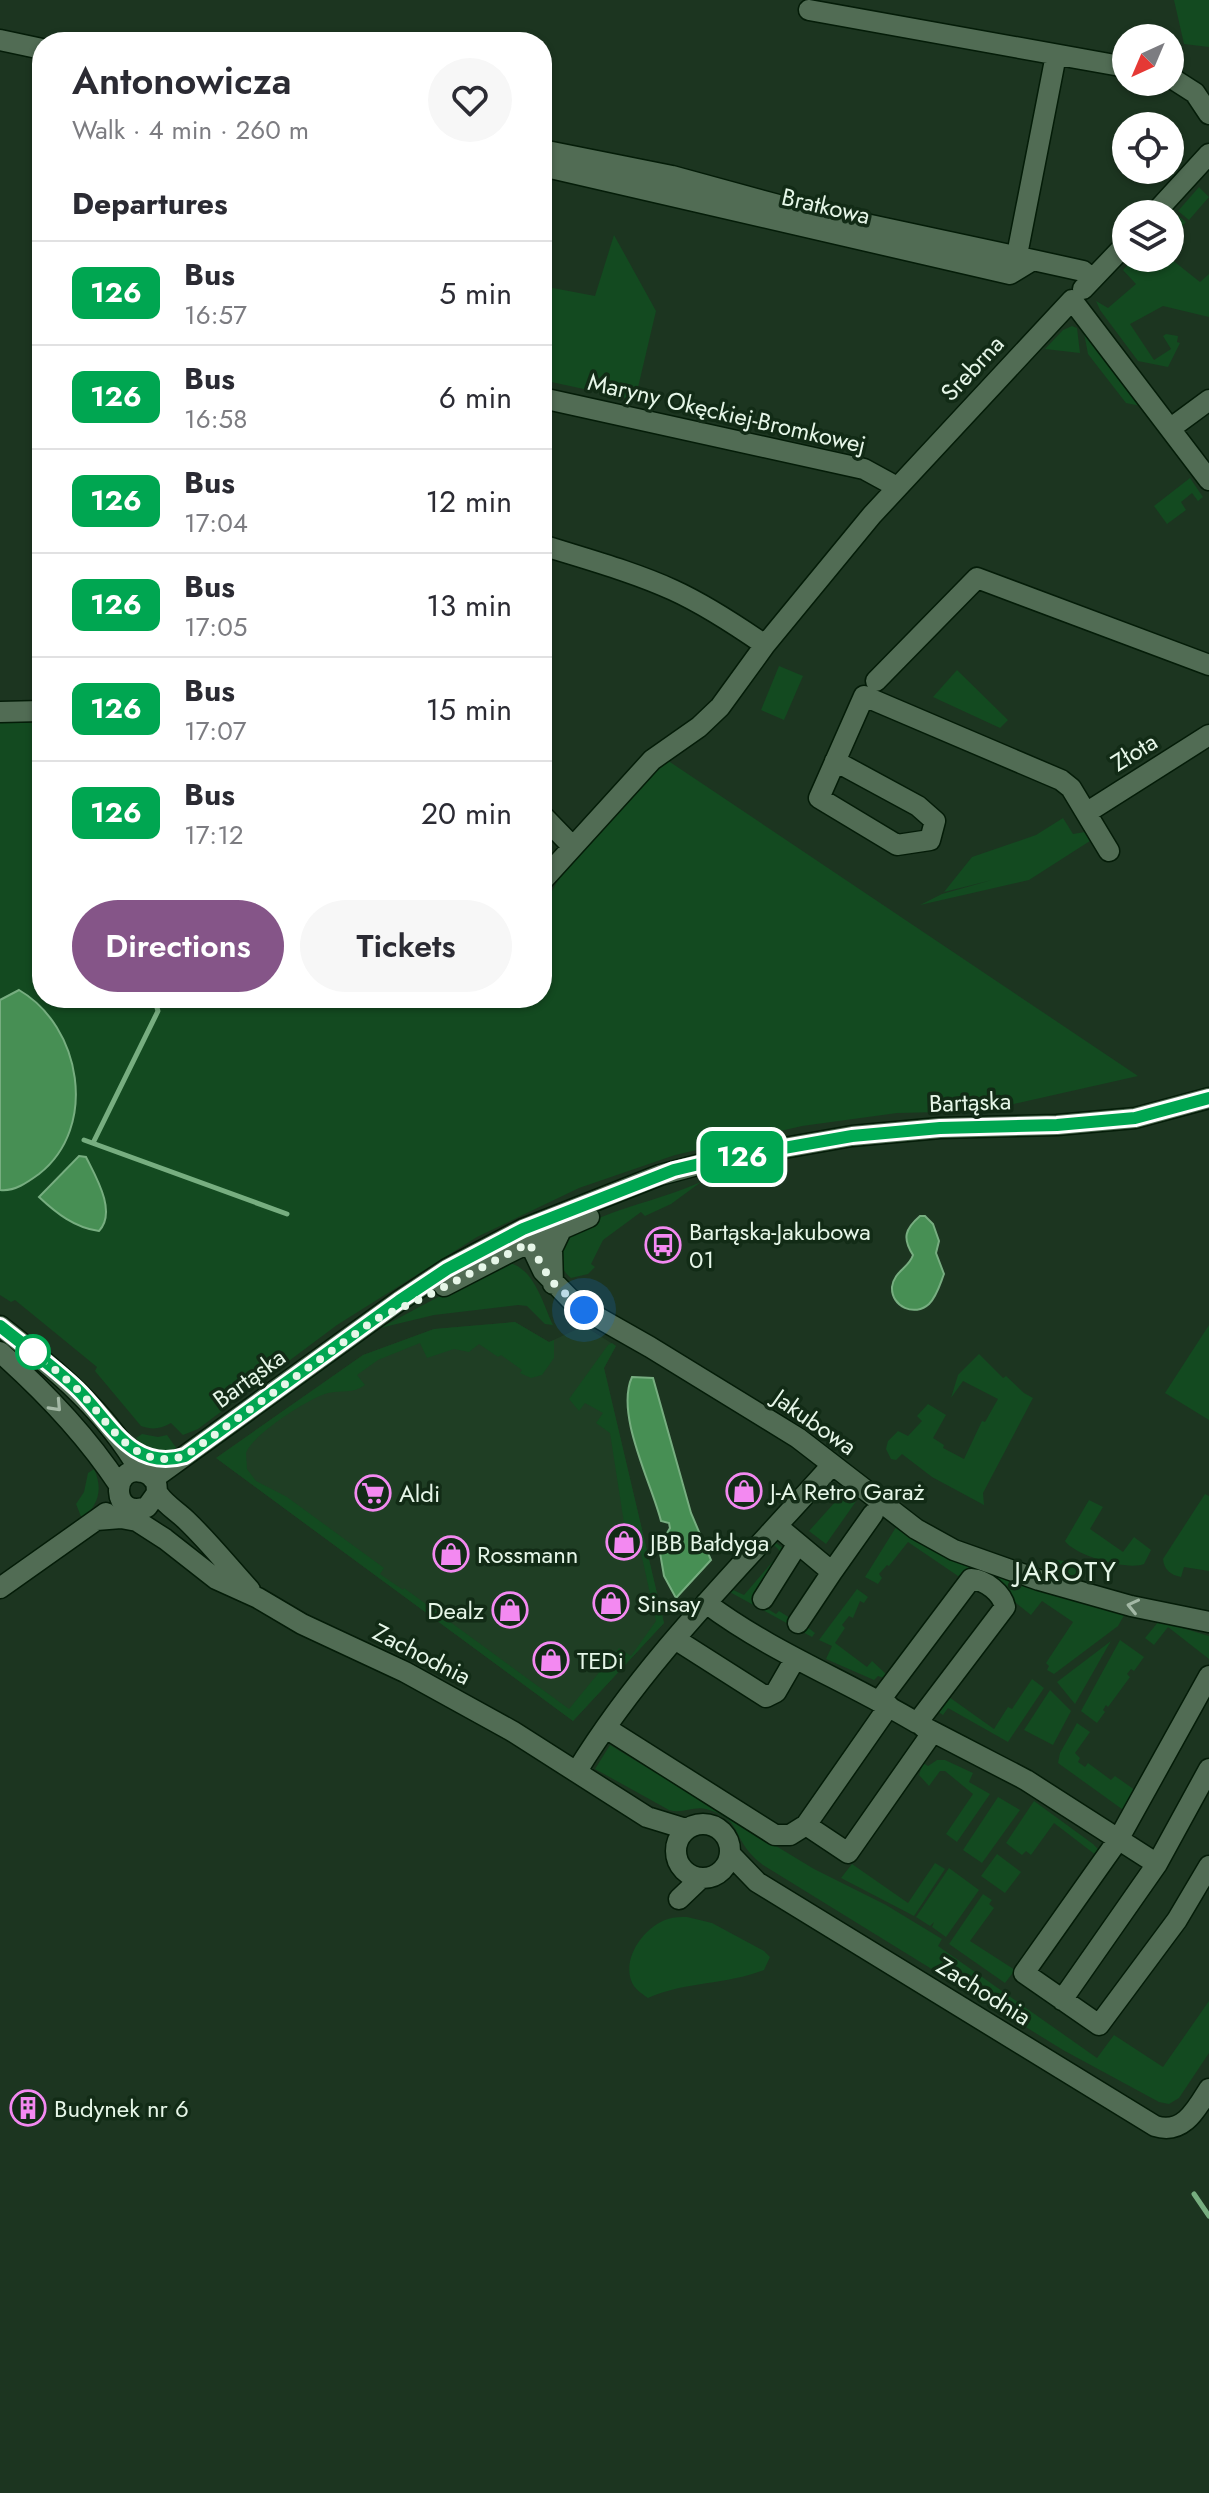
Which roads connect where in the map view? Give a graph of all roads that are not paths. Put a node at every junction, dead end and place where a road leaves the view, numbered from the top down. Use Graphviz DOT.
graph roads {
  1 [pos="809,10"];
  2 [pos="0,40"];
  3 [pos="32,47"];
  4 [pos="1056,55"];
  5 [pos="1112,65"];
  6 [pos="1184,86"];
  7 [pos="1209,114"];
  8 [pos="552,152"];
  9 [pos="1209,154"];
  10 [pos="552,168"];
  11 [pos="1167,200"];
  12 [pos="1025,258"];
  13 [pos="1112,258"];
  14 [pos="1092,279"];
  15 [pos="1072,300"];
  16 [pos="552,400"];
  17 [pos="1209,400"];
  18 [pos="1171,428"];
  19 [pos="1209,480"];
  20 [pos="897,487"];
  21 [pos="552,548"];
  22 [pos="765,645"];
  23 [pos="1209,665"];
  24 [pos="876,681"];
  25 [pos="32,711"];
  26 [pos="0,712"];
  27 [pos="1209,735"];
  28 [pos="835,761"];
  29 [pos="1086,813"];
  30 [pos="552,825"];
  31 [pos="572,846"];
  32 [pos="1109,851"];
  33 [pos="552,869"];
  34 [pos="1209,1098"];
  35 [pos="733,1159"];
  36 [pos="562,1228"];
  37 [pos="526,1236"];
  38 [pos="553,1284"];
  39 [pos="0,1326"];
  40 [pos="0,1352"];
  41 [pos="122,1441"];
  42 [pos="185,1456"];
  43 [pos="100,1457"];
  44 [pos="832,1465"];
  45 [pos="150,1481"];
  46 [pos="125,1498"];
  47 [pos="873,1514"];
  48 [pos="96,1520"];
  49 [pos="187,1521"];
  50 [pos="777,1526"];
  51 [pos="165,1539"];
  52 [pos="797,1545"];
  53 [pos="832,1572"];
  54 [pos="0,1588"];
  55 [pos="258,1598"];
  56 [pos="763,1599"];
  57 [pos="706,1603"];
  58 [pos="1209,1622"];
  59 [pos="798,1623"];
  60 [pos="675,1639"];
  61 [pos="795,1659"];
  62 [pos="1209,1676"];
  63 [pos="884,1703"];
  64 [pos="606,1728"];
  65 [pos="925,1728"];
  66 [pos="1209,1769"];
  67 [pos="577,1771"];
  68 [pos="647,1817"];
  69 [pos="806,1825"];
  70 [pos="686,1829"];
  71 [pos="1118,1840"];
  72 [pos="676,1849"];
  73 [pos="730,1854"];
  74 [pos="1157,1864"];
  75 [pos="1209,1866"];
  76 [pos="695,1877"];
  77 [pos="757,1882"];
  78 [pos="1062,2000"];
  79 [pos="1209,2089"];
  1 -- 4 [label="street"];
  2 -- 3 [label="street"];
  4 -- 5 [label="street"];
  4 -- 12 [label="street"];
  6 -- 7 [label="street"];
  8 -- 12 [label="street"];
  9 -- 11 [label="street"];
  10 -- 12 [label="street, Bratkowa"];
  12 -- 14 [label="street, Bratkowa"];
  13 -- 14 [label="street, Srebrna"];
  14 -- 15 [label="street, Srebrna"];
  15 -- 18 [label="street"];
  15 -- 20 [label="street, Srebrna"];
  16 -- 20 [label="street, Maryny Okęckiej-Bromkowej"];
  17 -- 18 [label="street"];
  18 -- 19 [label="street"];
  20 -- 22 [label="street, Srebrna"];
  21 -- 22 [label="street"];
  22 -- 31 [label="street, Srebrna"];
  23 -- 24 [label="street"];
  25 -- 26 [label="street"];
  27 -- 29 [label="street, Złota"];
  28 -- 28 [label="street"];
  28 -- 29 [label="street"];
  29 -- 32 [label="street"];
  30 -- 31 [label="street"];
  31 -- 33 [label="street, Srebrna"];
  34 -- 35 [label="street, Bartąska"];
  35 -- 36 [label="street, Bartąska"];
  35 -- 37 [label="street, Bartąska"];
  36 -- 37 [label="street, Bartąska"];
  36 -- 38 [label="street"];
  37 -- 38 [label="street, Jakubowa"];
  37 -- 42 [label="street, Bartąska"];
  38 -- 44 [label="street, Jakubowa"];
  39 -- 41 [label="street"];
  40 -- 43 [label="street, one-way"];
  41 -- 42 [label="street"];
  41 -- 45 [label="street"];
  42 -- 45 [label="street, Bartąska"];
  42 -- 49 [label="street"];
  43 -- 46 [label="street"];
  43 -- 48 [label="street"];
  44 -- 50 [label="street"];
  58 -- 44 [label="street, Jakubowa, one-way"];
  45 -- 46 [label="street"];
  45 -- 46 [label="street"];
  45 -- 49 [label="street"];
  46 -- 48 [label="street"];
  46 -- 51 [label="street"];
  47 -- 53 [label="street"];
  48 -- 51 [label="street"];
  48 -- 54 [label="street"];
  49 -- 55 [label="street"];
  50 -- 52 [label="street"];
  50 -- 57 [label="street"];
  51 -- 55 [label="street"];
  52 -- 53 [label="street"];
  52 -- 56 [label="street"];
  53 -- 59 [label="street"];
  55 -- 67 [label="street, Zachodnia"];
  57 -- 60 [label="street"];
  57 -- 61 [label="street"];
  60 -- 61 [label="street"];
  60 -- 64 [label="street"];
  61 -- 63 [label="street"];
  62 -- 71 [label="street"];
  63 -- 65 [label="street"];
  63 -- 65 [label="street"];
  63 -- 69 [label="street"];
  64 -- 67 [label="street"];
  64 -- 69 [label="street"];
  65 -- 69 [label="street"];
  65 -- 71 [label="street"];
  66 -- 74 [label="street"];
  67 -- 68 [label="street, Zachodnia"];
  68 -- 70 [label="street, Zachodnia"];
  68 -- 72 [label="street"];
  70 -- 72 [label="street"];
  70 -- 73 [label="street"];
  71 -- 74 [label="street"];
  71 -- 78 [label="street"];
  72 -- 76 [label="street"];
  73 -- 76 [label="street"];
  73 -- 77 [label="street, Zachodnia"];
  74 -- 78 [label="street"];
  75 -- 78 [label="street"];
  76 -- 77 [label="street"];
  77 -- 79 [label="street, Zachodnia"];
}
